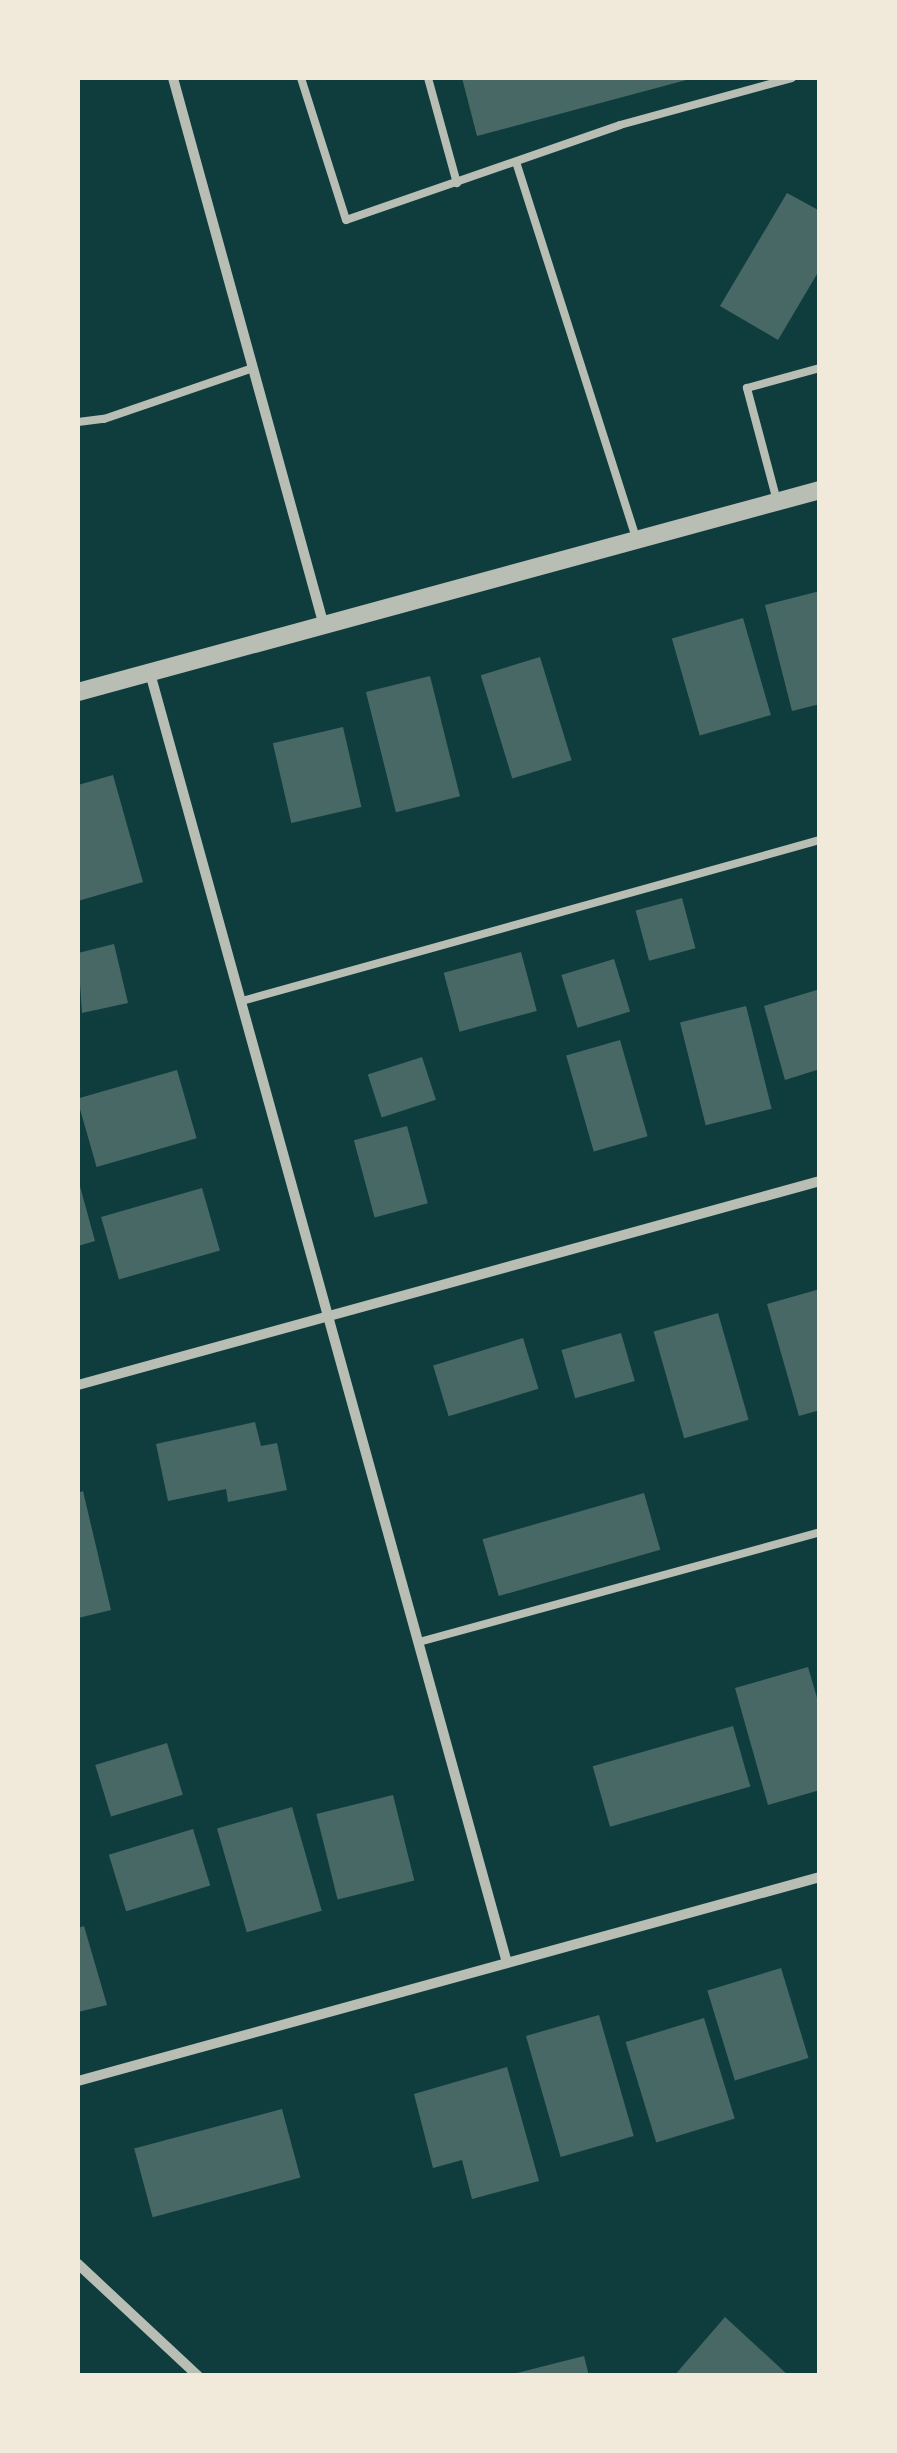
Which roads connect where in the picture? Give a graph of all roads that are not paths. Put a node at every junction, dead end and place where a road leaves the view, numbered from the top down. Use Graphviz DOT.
graph roads {
  1 [pos="173,78"];
  2 [pos="301,78"];
  3 [pos="428,78"];
  4 [pos="792,78"];
  5 [pos="517,165"];
  6 [pos="456,182"];
  7 [pos="253,368"];
  8 [pos="820,368"];
  9 [pos="78,422"];
  10 [pos="820,490"];
  11 [pos="777,501"];
  12 [pos="636,538"];
  13 [pos="324,626"];
  14 [pos="150,673"];
  15 [pos="78,692"];
  16 [pos="820,840"];
  17 [pos="242,1001"];
  18 [pos="820,1181"];
  19 [pos="329,1313"];
  20 [pos="78,1385"];
  21 [pos="820,1532"];
  22 [pos="419,1642"];
  23 [pos="820,1877"];
  24 [pos="507,1963"];
  25 [pos="78,2081"];
  26 [pos="78,2264"];
  27 [pos="198,2376"];
  1 -- 7 [label="street"];
  2 -- 6 [label="lane"];
  3 -- 6 [label="lane"];
  4 -- 5 [label="lane"];
  5 -- 6 [label="lane"];
  5 -- 12 [label="lane"];
  7 -- 9 [label="lane"];
  7 -- 13 [label="street"];
  8 -- 11 [label="lane"];
  10 -- 11 [label="street"];
  11 -- 12 [label="street"];
  12 -- 13 [label="street"];
  13 -- 14 [label="street"];
  14 -- 15 [label="street"];
  14 -- 17 [label="street"];
  16 -- 17 [label="lane"];
  17 -- 19 [label="street"];
  18 -- 19 [label="street"];
  19 -- 20 [label="street"];
  19 -- 22 [label="street"];
  21 -- 22 [label="lane"];
  22 -- 24 [label="street"];
  23 -- 24 [label="street"];
  24 -- 25 [label="street"];
  26 -- 27 [label="street"];
}
